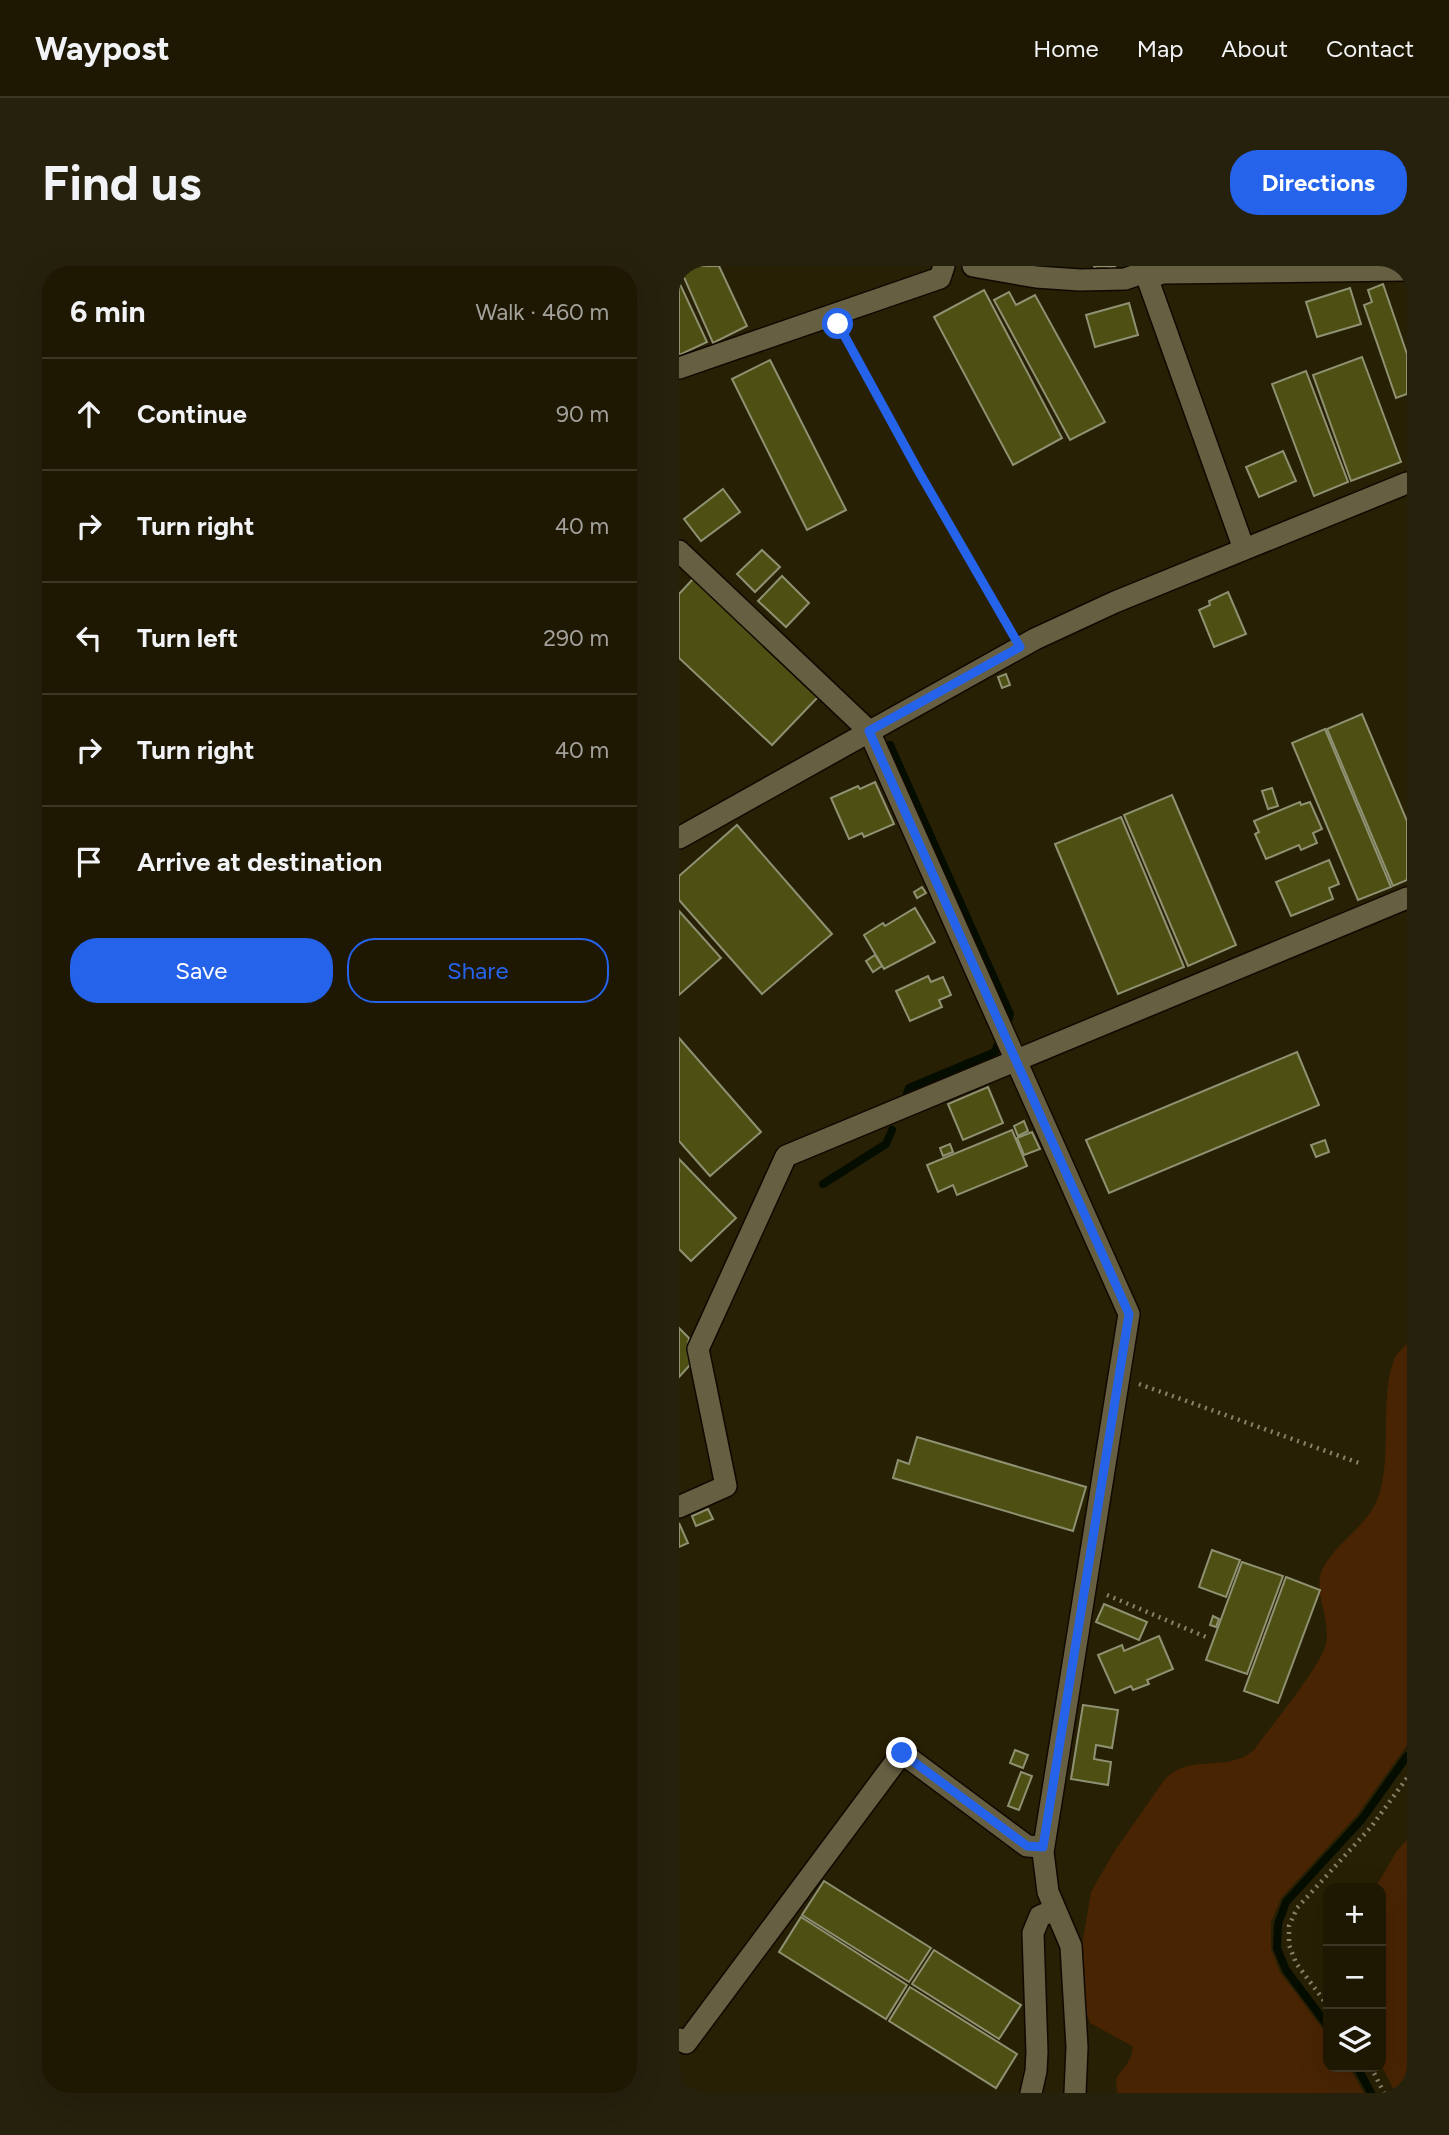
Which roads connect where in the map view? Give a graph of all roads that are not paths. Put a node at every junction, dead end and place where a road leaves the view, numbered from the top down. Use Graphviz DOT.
graph roads {
  1 [pos="944,266"];
  2 [pos="973,266"];
  3 [pos="1403,270"];
  4 [pos="1145,272"];
  5 [pos="679,368"];
  6 [pos="1407,483"];
  7 [pos="1244,549"];
  8 [pos="679,551"];
  9 [pos="869,731"];
  10 [pos="679,838"];
  11 [pos="1407,898"];
  12 [pos="1016,1061"];
  13 [pos="679,1507"];
  14 [pos="1043,1847"];
  15 [pos="1055,1910"];
  16 [pos="679,2039"];
  17 [pos="1031,2093"];
  18 [pos="1075,2093"];
  1 -- 5 [label="street"];
  2 -- 4 [label="street"];
  3 -- 4 [label="street"];
  4 -- 7 [label="street"];
  6 -- 7 [label="street"];
  7 -- 9 [label="street"];
  8 -- 9 [label="street"];
  9 -- 10 [label="street"];
  9 -- 12 [label="street"];
  11 -- 12 [label="street"];
  12 -- 13 [label="street"];
  12 -- 14 [label="street"];
  14 -- 15 [label="street"];
  14 -- 16 [label="street"];
  15 -- 17 [label="street"];
  15 -- 18 [label="street"];
}
